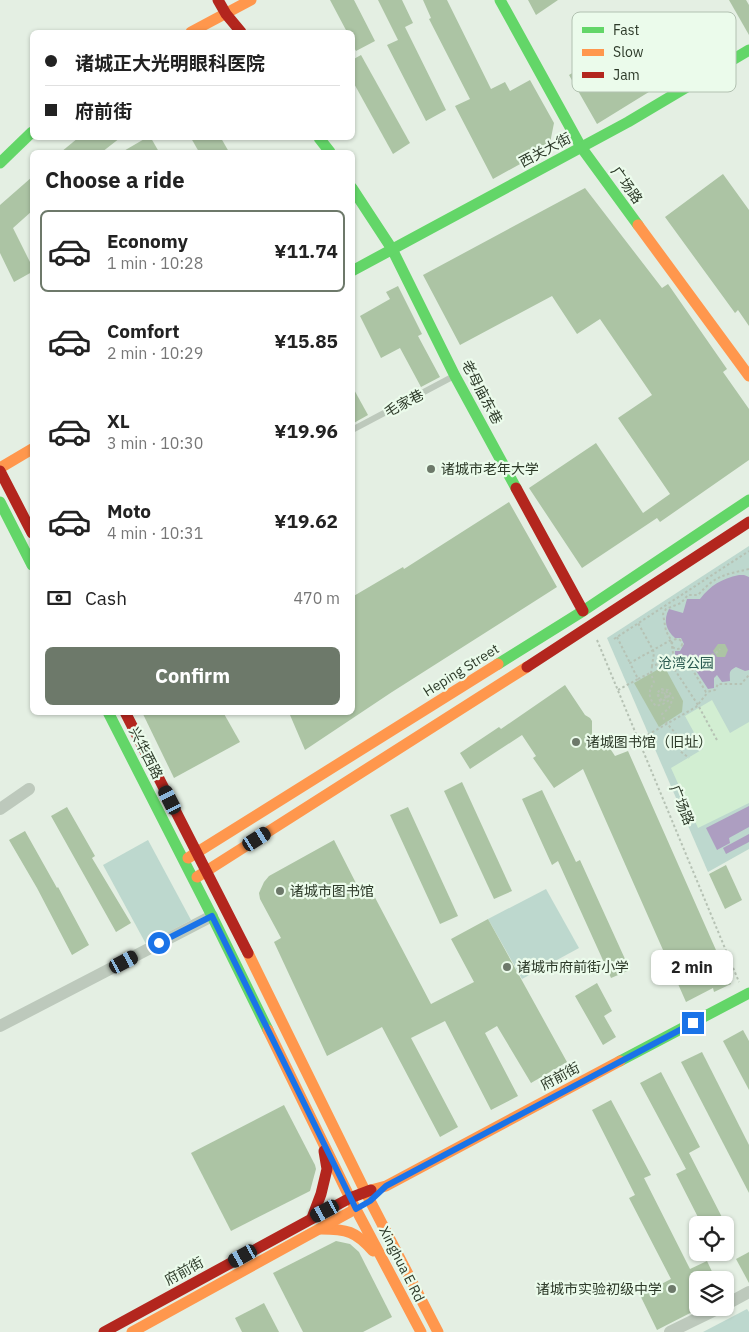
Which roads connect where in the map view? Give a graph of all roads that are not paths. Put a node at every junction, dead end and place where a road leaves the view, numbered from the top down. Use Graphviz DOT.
graph roads {
  1 [pos="218,0"];
  2 [pos="252,0"];
  3 [pos="500,0"];
  4 [pos="226,14"];
  5 [pos="195,30"];
  6 [pos="239,30"];
  7 [pos="749,50"];
  8 [pos="736,58"];
  9 [pos="678,92"];
  10 [pos="30,134"];
  11 [pos="321,140"];
  12 [pos="581,148"];
  13 [pos="328,150"];
  14 [pos="0,163"];
  15 [pos="355,193"];
  16 [pos="392,249"];
  17 [pos="355,269"];
  18 [pos="455,376"];
  19 [pos="749,376"];
  20 [pos="355,428"];
  21 [pos="30,450"];
  22 [pos="0,469"];
  23 [pos="749,500"];
  24 [pos="0,502"];
  25 [pos="749,522"];
  26 [pos="30,530"];
  27 [pos="30,561"];
  28 [pos="584,611"];
  29 [pos="110,715"];
  30 [pos="127,715"];
  31 [pos="30,789"];
  32 [pos="0,809"];
  33 [pos="198,853"];
  34 [pos="184,860"];
  35 [pos="207,871"];
  36 [pos="193,879"];
  37 [pos="212,916"];
  38 [pos="747,998"];
  39 [pos="0,1026"];
  40 [pos="322,1137"];
  41 [pos="367,1196"];
  42 [pos="350,1198"];
  43 [pos="356,1209"];
  44 [pos="312,1218"];
  45 [pos="320,1229"];
  46 [pos="385,1265"];
  47 [pos="749,1292"];
  48 [pos="734,1300"];
  49 [pos="703,1316"];
  50 [pos="104,1332"];
  51 [pos="132,1332"];
  52 [pos="420,1332"];
  53 [pos="438,1332"];
  54 [pos="670,1332"];
  1 -- 4 [label="main road"];
  2 -- 4 [label="main road"];
  3 -- 12 [label="main road, 广场路"];
  4 -- 5 [label="main road"];
  4 -- 6 [label="main road"];
  7 -- 8 [label="main road, 西关大街"];
  9 -- 12 [label="main road, 西关大街"];
  10 -- 14 [label="main road"];
  11 -- 13 [label="main road"];
  12 -- 16 [label="main road, 西关大街"];
  12 -- 19 [label="main road, 广场路"];
  15 -- 16 [label="main road, 老母庙东巷"];
  16 -- 17 [label="main road, 西关大街"];
  16 -- 18 [label="main road, 老母庙东巷"];
  18 -- 20 [label="lane, 毛家巷"];
  18 -- 28 [label="main road, 老母庙东巷"];
  21 -- 22 [label="main road"];
  22 -- 26 [label="main road"];
  23 -- 28 [label="main road, Heping Street"];
  24 -- 27 [label="main road"];
  25 -- 35 [label="main road"];
  28 -- 33 [label="main road, Heping Street"];
  29 -- 34 [label="main road, 兴华西路"];
  30 -- 33 [label="main road"];
  31 -- 32 [label="street"];
  33 -- 34 [label="main road, Heping Street"];
  33 -- 35 [label="main road"];
  34 -- 36 [label="main road, 兴华西路"];
  35 -- 36 [label="main road"];
  35 -- 41 [label="main road"];
  36 -- 37 [label="main road, 兴华西路"];
  37 -- 39 [label="street"];
  37 -- 40 [label="main road, 兴华西路"];
  38 -- 41 [label="main road, 府前街"];
  40 -- 42 [label="main road, Xinghua E Rd"];
  40 -- 44 [label="main road"];
  41 -- 42 [label="main road, 府前街"];
  41 -- 43 [label="main road, 府前街"];
  41 -- 53 [label="main road"];
  42 -- 43 [label="main road, Xinghua E Rd"];
  42 -- 44 [label="main road, 府前街"];
  43 -- 45 [label="main road, 府前街"];
  43 -- 46 [label="main road, Xinghua E Rd"];
  44 -- 50 [label="main road, 府前街"];
  45 -- 46 [label="main road"];
  45 -- 51 [label="main road, 府前街"];
  46 -- 52 [label="main road, Xinghua E Rd"];
  47 -- 48 [label="street"];
  49 -- 54 [label="street"];
}
